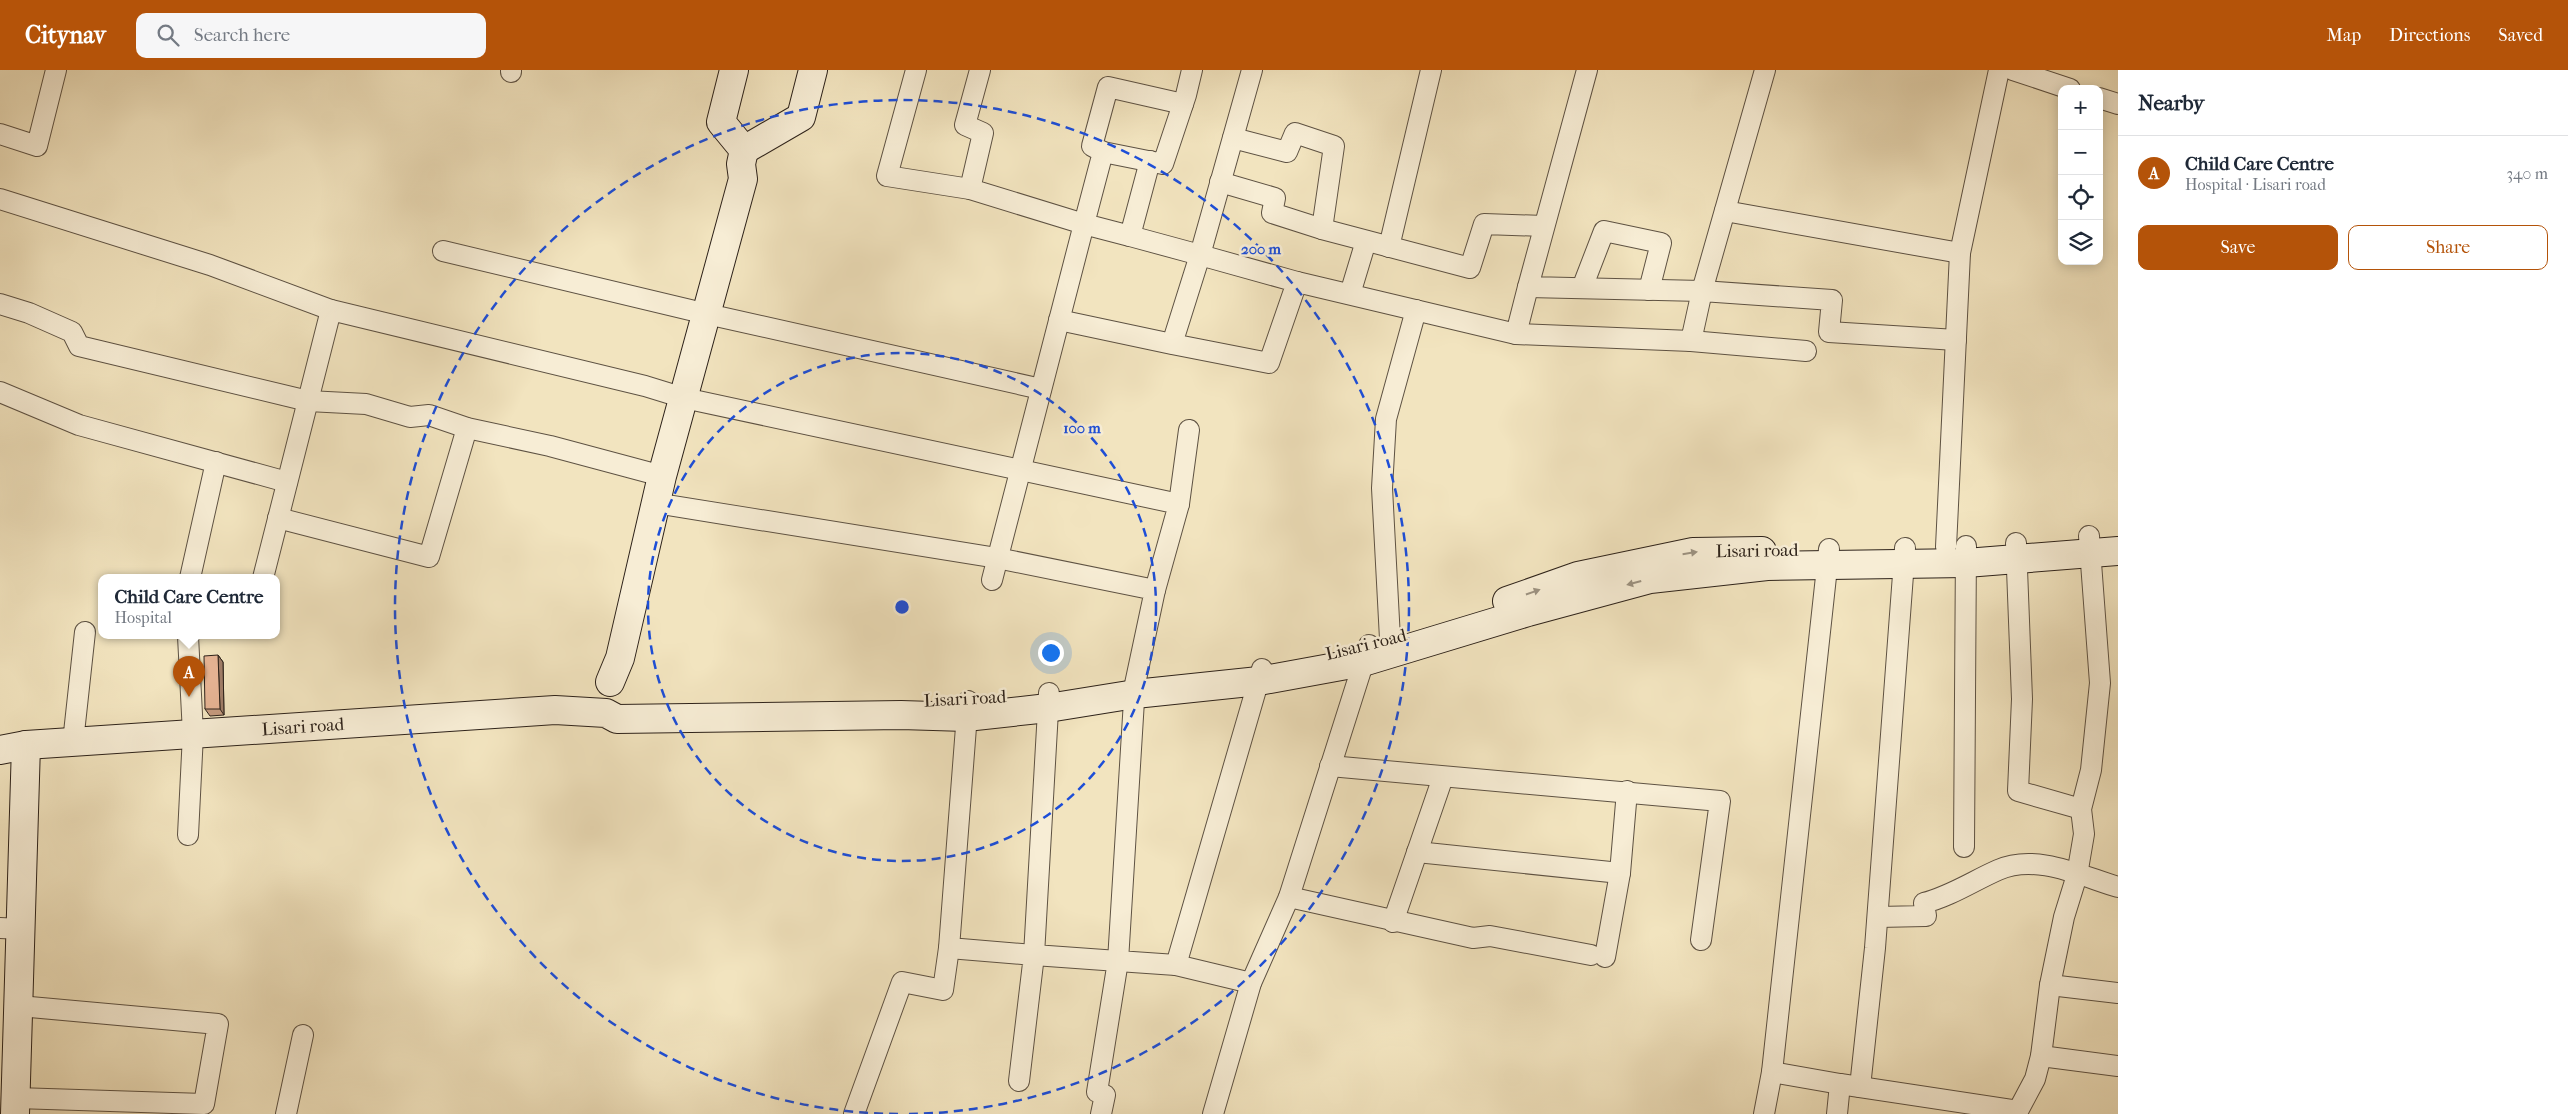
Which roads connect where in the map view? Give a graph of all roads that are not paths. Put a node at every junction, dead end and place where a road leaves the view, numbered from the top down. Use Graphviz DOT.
graph roads {
  1 [pos="56,70"];
  2 [pos="734,70"];
  3 [pos="813,70"];
  4 [pos="916,70"];
  5 [pos="980,70"];
  6 [pos="1192,70"];
  7 [pos="1252,70"];
  8 [pos="1431,70"];
  9 [pos="1587,70"];
  10 [pos="1765,70"];
  11 [pos="1999,70"];
  12 [pos="2013,70"];
  13 [pos="2058,85"];
  14 [pos="2103,99"];
  15 [pos="1183,104"];
  16 [pos="2118,104"];
  17 [pos="0,134"];
  18 [pos="1233,138"];
  19 [pos="1103,152"];
  20 [pos="742,157"];
  21 [pos="1150,161"];
  22 [pos="1220,182"];
  23 [pos="970,189"];
  24 [pos="0,199"];
  25 [pos="1725,211"];
  26 [pos="1084,224"];
  27 [pos="1544,226"];
  28 [pos="1322,229"];
  29 [pos="1130,236"];
  30 [pos="1366,241"];
  31 [pos="1389,247"];
  32 [pos="443,251"];
  33 [pos="1960,253"];
  34 [pos="1200,256"];
  35 [pos="1297,282"];
  36 [pos="1528,287"];
  37 [pos="1582,288"];
  38 [pos="1649,290"];
  39 [pos="1702,291"];
  40 [pos="1350,294"];
  41 [pos="0,304"];
  42 [pos="331,310"];
  43 [pos="1416,310"];
  44 [pos="700,312"];
  45 [pos="1059,320"];
  46 [pos="1516,334"];
  47 [pos="1956,340"];
  48 [pos="1691,341"];
  49 [pos="1172,344"];
  50 [pos="1806,351"];
  51 [pos="1041,389"];
  52 [pos="0,392"];
  53 [pos="677,396"];
  54 [pos="308,401"];
  55 [pos="467,428"];
  56 [pos="1188,430"];
  57 [pos="216,462"];
  58 [pos="1020,471"];
  59 [pos="656,474"];
  60 [pos="287,482"];
  61 [pos="655,502"];
  62 [pos="1179,504"];
  63 [pos="278,518"];
  64 [pos="2118,534"];
  65 [pos="2090,545"];
  66 [pos="2016,550"];
  67 [pos="2118,551"];
  68 [pos="1959,552"];
  69 [pos="1904,556"];
  70 [pos="1829,557"];
  71 [pos="997,558"];
  72 [pos="191,574"];
  73 [pos="264,574"];
  74 [pos="992,580"];
  75 [pos="1155,590"];
  76 [pos="627,597"];
  77 [pos="85,632"];
  78 [pos="188,639"];
  79 [pos="1374,649"];
  80 [pos="1260,675"];
  81 [pos="1135,689"];
  82 [pos="1048,701"];
  83 [pos="967,709"];
  84 [pos="606,712"];
  85 [pos="193,734"];
  86 [pos="73,742"];
  87 [pos="26,745"];
  88 [pos="0,750"];
  89 [pos="1330,766"];
  90 [pos="1443,777"];
  91 [pos="1627,791"];
  92 [pos="2081,809"];
  93 [pos="188,834"];
  94 [pos="1964,847"];
  95 [pos="1417,852"];
  96 [pos="1620,873"];
  97 [pos="2077,875"];
  98 [pos="2118,887"];
  99 [pos="1289,897"];
  100 [pos="1878,917"];
  101 [pos="1393,922"];
  102 [pos="10,928"];
  103 [pos="1701,940"];
  104 [pos="949,948"];
  105 [pos="1034,955"];
  106 [pos="1118,961"];
  107 [pos="1176,965"];
  108 [pos="1251,984"];
  109 [pos="2050,984"];
  110 [pos="2118,993"];
  111 [pos="18,1006"];
  112 [pos="303,1035"];
  113 [pos="2041,1056"];
  114 [pos="2118,1066"];
  115 [pos="1772,1072"];
  116 [pos="1019,1081"];
  117 [pos="1840,1084"];
  118 [pos="1860,1087"];
  119 [pos="15,1106"];
  120 [pos="286,1114"];
  121 [pos="854,1114"];
  122 [pos="1101,1114"];
  123 [pos="1214,1114"];
  124 [pos="1764,1114"];
  125 [pos="1837,1114"];
  1 -- 17 [label="street"];
  2 -- 20 [label="street"];
  3 -- 20 [label="street"];
  4 -- 23 [label="street"];
  5 -- 23 [label="street"];
  6 -- 15 [label="street"];
  7 -- 18 [label="street"];
  8 -- 31 [label="street"];
  9 -- 27 [label="street"];
  10 -- 25 [label="street"];
  11 -- 33 [label="street"];
  12 -- 13 [label="street"];
  14 -- 16 [label="street"];
  15 -- 19 [label="street"];
  15 -- 21 [label="street"];
  18 -- 22 [label="street"];
  18 -- 28 [label="street"];
  19 -- 21 [label="street"];
  19 -- 26 [label="street"];
  20 -- 44 [label="street"];
  21 -- 29 [label="street"];
  22 -- 28 [label="street"];
  22 -- 34 [label="street"];
  23 -- 26 [label="street"];
  24 -- 42 [label="street"];
  25 -- 33 [label="street"];
  25 -- 39 [label="street"];
  26 -- 29 [label="street"];
  26 -- 45 [label="street"];
  27 -- 31 [label="street"];
  27 -- 36 [label="street"];
  28 -- 30 [label="street"];
  29 -- 34 [label="street"];
  30 -- 31 [label="street"];
  30 -- 40 [label="street"];
  32 -- 44 [label="street"];
  33 -- 47 [label="street"];
  34 -- 35 [label="street"];
  34 -- 49 [label="street"];
  35 -- 40 [label="street"];
  35 -- 49 [label="street"];
  36 -- 37 [label="street"];
  36 -- 46 [label="street"];
  37 -- 38 [label="street"];
  37 -- 38 [label="street"];
  38 -- 39 [label="street"];
  39 -- 47 [label="street"];
  39 -- 48 [label="street"];
  40 -- 43 [label="street"];
  41 -- 54 [label="street"];
  42 -- 53 [label="street"];
  42 -- 54 [label="street"];
  43 -- 46 [label="street"];
  43 -- 79 [label="street"];
  44 -- 51 [label="street"];
  44 -- 53 [label="street"];
  45 -- 49 [label="street"];
  45 -- 51 [label="street"];
  46 -- 48 [label="street"];
  47 -- 68 [label="street"];
  48 -- 50 [label="street"];
  51 -- 58 [label="street"];
  52 -- 57 [label="street"];
  53 -- 58 [label="street"];
  53 -- 59 [label="street"];
  54 -- 55 [label="street"];
  54 -- 60 [label="street"];
  55 -- 59 [label="street"];
  55 -- 63 [label="street"];
  56 -- 62 [label="street"];
  57 -- 60 [label="street"];
  57 -- 72 [label="street"];
  58 -- 62 [label="street"];
  58 -- 71 [label="street"];
  59 -- 61 [label="street"];
  59 -- 76 [label="street"];
  60 -- 63 [label="street"];
  61 -- 71 [label="street"];
  61 -- 76 [label="street"];
  62 -- 75 [label="street"];
  63 -- 73 [label="street"];
  64 -- 65 [label="street, Lisari road"];
  65 -- 66 [label="street, Lisari road"];
  65 -- 67 [label="street, Lisari road"];
  65 -- 92 [label="street"];
  66 -- 68 [label="street, Lisari road"];
  66 -- 92 [label="street"];
  68 -- 69 [label="street, Lisari road"];
  68 -- 94 [label="street"];
  69 -- 70 [label="street, Lisari road"];
  69 -- 100 [label="street"];
  70 -- 79 [label="street, Lisari road"];
  70 -- 115 [label="street"];
  71 -- 74 [label="street"];
  71 -- 75 [label="street"];
  75 -- 81 [label="street"];
  76 -- 84 [label="street"];
  77 -- 86 [label="street"];
  78 -- 85 [label="street"];
  79 -- 80 [label="street, Lisari road"];
  79 -- 89 [label="street"];
  80 -- 81 [label="street, Lisari road"];
  80 -- 107 [label="street"];
  81 -- 82 [label="street, Lisari road"];
  81 -- 106 [label="street"];
  82 -- 83 [label="street, Lisari road"];
  82 -- 105 [label="street"];
  83 -- 84 [label="street, Lisari road"];
  83 -- 104 [label="street"];
  84 -- 85 [label="street, Lisari road"];
  85 -- 86 [label="street, Lisari road"];
  85 -- 93 [label="street"];
  86 -- 87 [label="street, Lisari road"];
  87 -- 88 [label="street, Lisari road"];
  87 -- 102 [label="street"];
  89 -- 90 [label="street"];
  89 -- 99 [label="street"];
  90 -- 91 [label="street"];
  90 -- 95 [label="street"];
  91 -- 96 [label="street"];
  91 -- 103 [label="street"];
  92 -- 97 [label="street"];
  95 -- 96 [label="street"];
  95 -- 101 [label="street"];
  96 -- 101 [label="street"];
  97 -- 98 [label="street"];
  97 -- 100 [label="street"];
  97 -- 109 [label="street"];
  99 -- 101 [label="street"];
  99 -- 108 [label="street"];
  100 -- 118 [label="street"];
  102 -- 111 [label="street"];
  104 -- 105 [label="street"];
  104 -- 121 [label="street"];
  105 -- 106 [label="street"];
  105 -- 116 [label="street"];
  106 -- 107 [label="street"];
  106 -- 122 [label="street"];
  107 -- 108 [label="street"];
  108 -- 123 [label="street"];
  109 -- 110 [label="street"];
  109 -- 113 [label="street"];
  111 -- 119 [label="street"];
  111 -- 119 [label="street"];
  112 -- 120 [label="street"];
  113 -- 114 [label="street"];
  113 -- 118 [label="street"];
  115 -- 117 [label="street"];
  115 -- 124 [label="street"];
  117 -- 118 [label="street"];
  117 -- 125 [label="street"];
}
